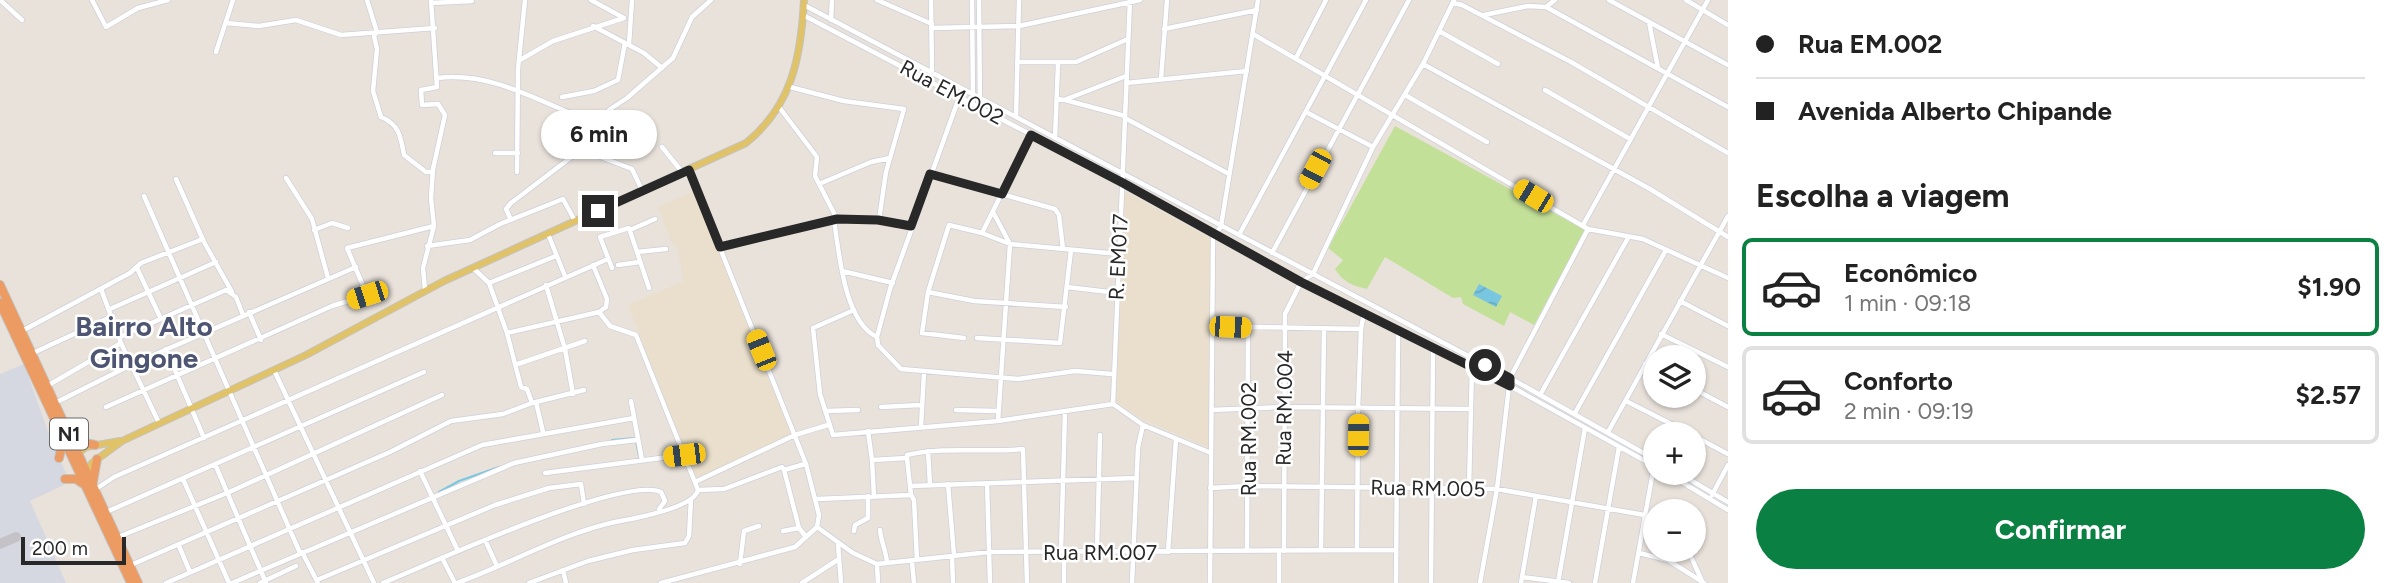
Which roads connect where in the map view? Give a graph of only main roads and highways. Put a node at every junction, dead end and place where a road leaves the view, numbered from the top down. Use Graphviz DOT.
graph roads {
  1 [pos="804,2"];
  2 [pos="0,285"];
  3 [pos="0,303"];
  4 [pos="63,429"];
  5 [pos="122,441"];
  6 [pos="95,445"];
  7 [pos="75,456"];
  8 [pos="59,458"];
  9 [pos="97,460"];
  10 [pos="83,475"];
  11 [pos="65,479"];
  12 [pos="91,490"];
  13 [pos="102,514"];
  14 [pos="131,583"];
  15 [pos="138,583"];
  1 -- 5 [label="main road"];
  2 -- 4 [label="highway, N1"];
  3 -- 4 [label="highway, N1"];
  4 -- 6 [label="highway"];
  4 -- 7 [label="highway, N1"];
  4 -- 8 [label="highway"];
  5 -- 6 [label="main road"];
  5 -- 9 [label="main road"];
  6 -- 7 [label="main road"];
  7 -- 10 [label="highway, N1"];
  9 -- 10 [label="main road"];
  9 -- 12 [label="highway"];
  10 -- 12 [label="highway, N1"];
  11 -- 12 [label="highway"];
  12 -- 13 [label="highway, N1"];
  13 -- 14 [label="highway, N1"];
  13 -- 15 [label="highway, N1"];
}
